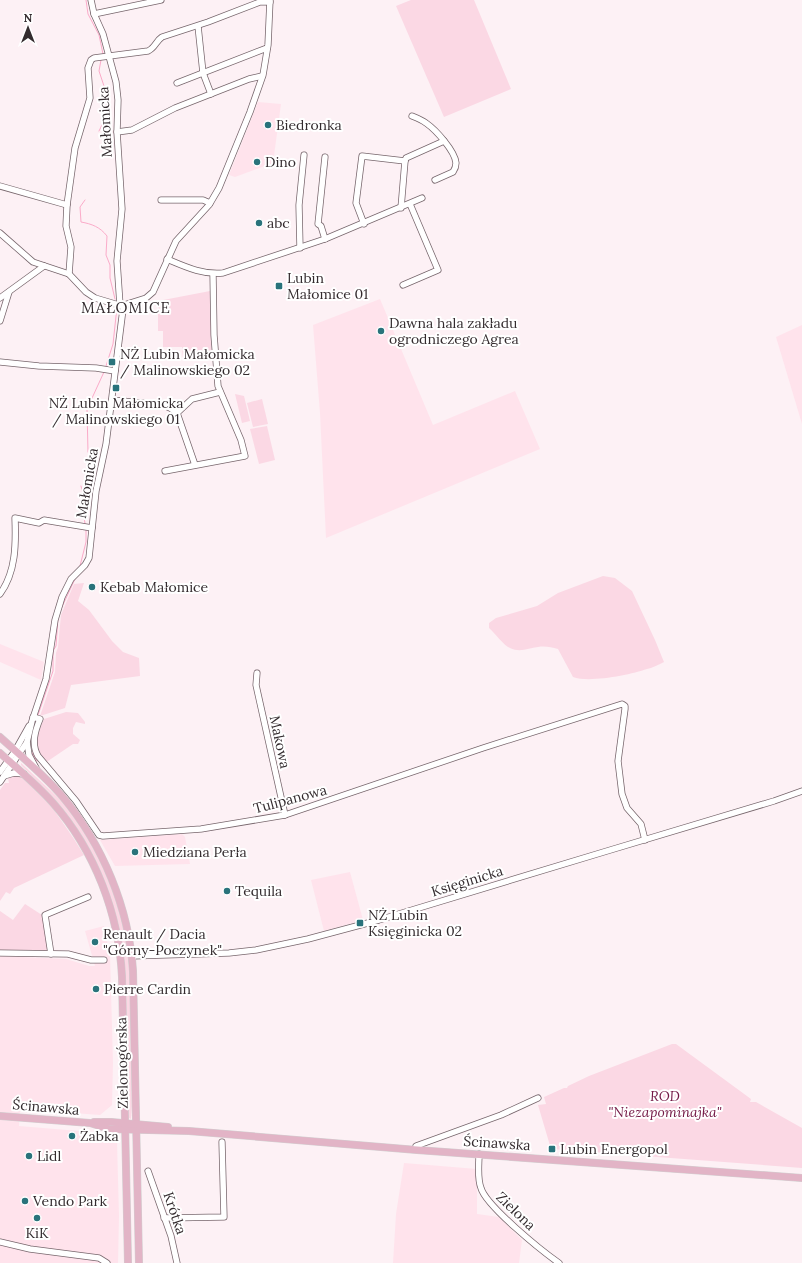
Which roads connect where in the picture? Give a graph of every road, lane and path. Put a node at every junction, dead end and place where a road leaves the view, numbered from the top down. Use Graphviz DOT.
graph roads {
  1 [pos="91,0"];
  2 [pos="161,0"];
  3 [pos="270,1"];
  4 [pos="94,14"];
  5 [pos="198,26"];
  6 [pos="267,48"];
  7 [pos="109,57"];
  8 [pos="203,73"];
  9 [pos="262,76"];
  10 [pos="177,83"];
  11 [pos="211,94"];
  12 [pos="412,116"];
  13 [pos="118,132"];
  14 [pos="444,141"];
  15 [pos="304,155"];
  16 [pos="325,157"];
  17 [pos="405,161"];
  18 [pos="435,180"];
  19 [pos="0,186"];
  20 [pos="422,198"];
  21 [pos="161,200"];
  22 [pos="210,203"];
  23 [pos="410,204"];
  24 [pos="68,205"];
  25 [pos="401,208"];
  26 [pos="364,224"];
  27 [pos="0,234"];
  28 [pos="325,239"];
  29 [pos="300,248"];
  30 [pos="168,259"];
  31 [pos="44,266"];
  32 [pos="69,274"];
  33 [pos="213,274"];
  34 [pos="403,285"];
  35 [pos="9,292"];
  36 [pos="0,298"];
  37 [pos="122,306"];
  38 [pos="0,320"];
  39 [pos="0,362"];
  40 [pos="115,371"];
  41 [pos="220,392"];
  42 [pos="112,400"];
  43 [pos="177,413"];
  44 [pos="195,465"];
  45 [pos="165,471"];
  46 [pos="92,528"];
  47 [pos="0,594"];
  48 [pos="257,673"];
  49 [pos="35,718"];
  50 [pos="0,737"];
  51 [pos="27,742"];
  52 [pos="0,752"];
  53 [pos="17,753"];
  54 [pos="10,762"];
  55 [pos="39,773"];
  56 [pos="2,774"];
  57 [pos="24,774"];
  58 [pos="0,782"];
  59 [pos="802,791"];
  60 [pos="285,815"];
  61 [pos="645,840"];
  62 [pos="88,897"];
  63 [pos="0,953"];
  64 [pos="51,954"];
  65 [pos="132,956"];
  66 [pos="104,960"];
  67 [pos="538,1098"];
  68 [pos="124,1100"];
  69 [pos="135,1108"];
  70 [pos="0,1116"];
  71 [pos="110,1125"];
  72 [pos="125,1126"];
  73 [pos="136,1127"];
  74 [pos="153,1128"];
  75 [pos="222,1142"];
  76 [pos="136,1145"];
  77 [pos="125,1146"];
  78 [pos="416,1146"];
  79 [pos="479,1154"];
  80 [pos="148,1171"];
  81 [pos="802,1178"];
  82 [pos="164,1218"];
  83 [pos="0,1242"];
  84 [pos="107,1263"];
  85 [pos="128,1263"];
  86 [pos="139,1263"];
  87 [pos="177,1263"];
  88 [pos="559,1263"];
  1 -- 4 [label="street"];
  2 -- 4 [label="street"];
  3 -- 5 [label="street"];
  3 -- 6 [label="street"];
  4 -- 7 [label="street"];
  5 -- 7 [label="street"];
  5 -- 8 [label="street"];
  6 -- 8 [label="street"];
  6 -- 9 [label="street"];
  7 -- 13 [label="street, Małomicka"];
  7 -- 24 [label="street, Małomicka"];
  8 -- 10 [label="street"];
  8 -- 11 [label="street"];
  9 -- 11 [label="street"];
  9 -- 22 [label="street"];
  11 -- 13 [label="street"];
  12 -- 14 [label="street"];
  13 -- 37 [label="street, Małomicka"];
  14 -- 17 [label="street"];
  14 -- 18 [label="street"];
  15 -- 29 [label="street"];
  16 -- 28 [label="street"];
  17 -- 25 [label="street"];
  17 -- 26 [label="street"];
  19 -- 24 [label="street"];
  20 -- 23 [label="street"];
  21 -- 22 [label="street"];
  22 -- 30 [label="street"];
  23 -- 25 [label="street"];
  23 -- 34 [label="street"];
  24 -- 32 [label="street, Małomicka"];
  25 -- 26 [label="street"];
  26 -- 28 [label="street"];
  27 -- 31 [label="street"];
  28 -- 29 [label="street"];
  29 -- 33 [label="street"];
  30 -- 33 [label="street"];
  30 -- 37 [label="street"];
  31 -- 32 [label="street"];
  31 -- 35 [label="street"];
  32 -- 37 [label="street"];
  33 -- 41 [label="street"];
  35 -- 36 [label="street"];
  35 -- 38 [label="street"];
  37 -- 40 [label="street, Małomicka"];
  39 -- 40 [label="street"];
  40 -- 42 [label="street, Małomicka"];
  41 -- 43 [label="street"];
  41 -- 44 [label="street"];
  42 -- 43 [label="street"];
  42 -- 46 [label="street, Małomicka"];
  43 -- 44 [label="street"];
  44 -- 45 [label="street"];
  46 -- 47 [label="street"];
  46 -- 49 [label="street, Małomicka"];
  48 -- 60 [label="street, Makowa"];
  49 -- 51 [label="street, Małomicka"];
  49 -- 53 [label="street, Małomicka"];
  49 -- 60 [label="street, Tulipanowa"];
  50 -- 53 [label="main road, Zielonogórska"];
  51 -- 53 [label="street, Małomicka"];
  51 -- 55 [label="street"];
  52 -- 54 [label="main road, Zielonogórska"];
  53 -- 54 [label="street"];
  53 -- 55 [label="main road, Zielonogórska"];
  54 -- 56 [label="street"];
  54 -- 57 [label="main road, Zielonogórska"];
  55 -- 65 [label="main road, Zielonogórska"];
  56 -- 57 [label="street"];
  56 -- 58 [label="street"];
  57 -- 68 [label="main road, Zielonogórska"];
  59 -- 61 [label="street, Księginicka"];
  60 -- 61 [label="street, Tulipanowa"];
  61 -- 65 [label="street, Księginicka"];
  62 -- 64 [label="street"];
  63 -- 64 [label="street"];
  64 -- 66 [label="street"];
  65 -- 69 [label="main road, Zielonogórska"];
  67 -- 78 [label="street, Ścinawska"];
  68 -- 71 [label="main road"];
  68 -- 72 [label="main road, Zielonogórska"];
  69 -- 73 [label="main road, Zielonogórska"];
  69 -- 74 [label="main road"];
  70 -- 71 [label="main road, Ścinawska"];
  71 -- 72 [label="main road, Ścinawska"];
  71 -- 77 [label="main road"];
  72 -- 73 [label="main road, Ścinawska"];
  72 -- 77 [label="main road, Zielonogórska"];
  73 -- 74 [label="main road, Ścinawska"];
  73 -- 76 [label="main road, Zielonogórska"];
  74 -- 76 [label="main road"];
  74 -- 79 [label="main road, Ścinawska"];
  75 -- 82 [label="street"];
  76 -- 86 [label="main road, Zielonogórska"];
  77 -- 85 [label="main road, Zielonogórska"];
  79 -- 81 [label="main road, Ścinawska"];
  79 -- 88 [label="street, Zielona"];
  80 -- 82 [label="street, Krótka"];
  82 -- 87 [label="street, Krótka"];
  83 -- 84 [label="street"];
}
